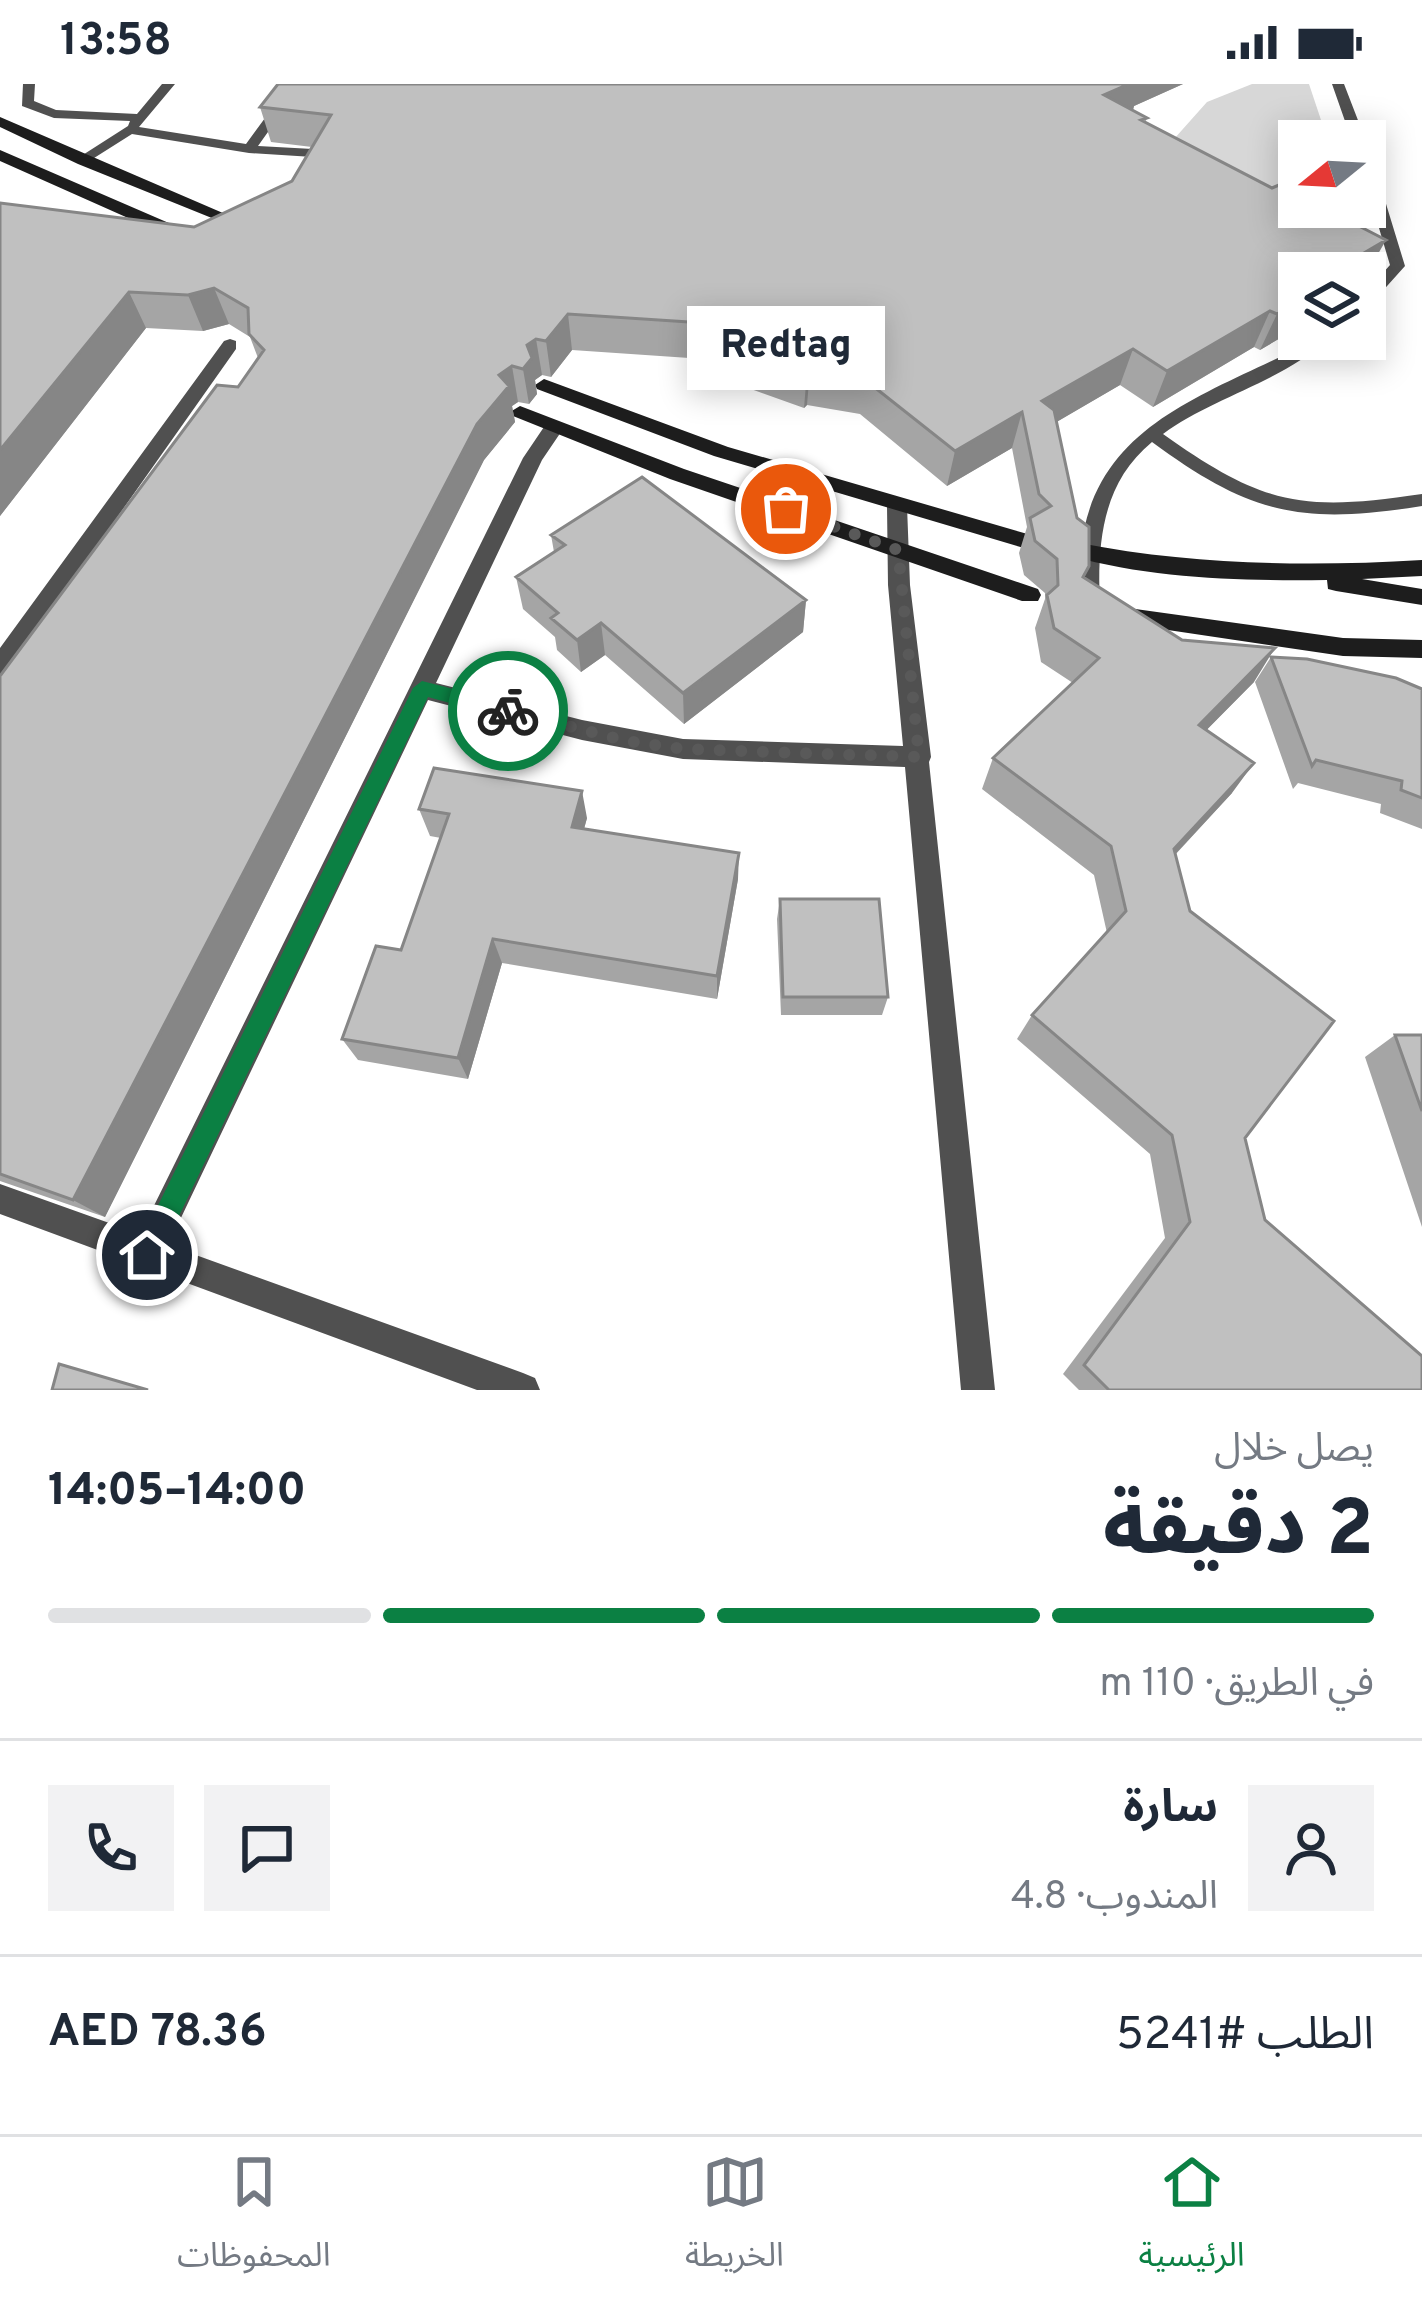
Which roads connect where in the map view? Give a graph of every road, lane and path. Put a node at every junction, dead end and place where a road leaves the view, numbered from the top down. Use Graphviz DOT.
graph roads {
  1 [pos="29,84"];
  2 [pos="169,84"];
  3 [pos="296,84"];
  4 [pos="1338,84"];
  5 [pos="1351,120"];
  6 [pos="0,121"];
  7 [pos="135,124"];
  8 [pos="250,149"];
  9 [pos="314,153"];
  10 [pos="0,155"];
  11 [pos="82,161"];
  12 [pos="1386,227"];
  13 [pos="258,231"];
  14 [pos="196,242"];
  15 [pos="1386,279"];
  16 [pos="230,345"];
  17 [pos="1289,360"];
  18 [pos="544,385"];
  19 [pos="520,412"];
  20 [pos="553,429"];
  21 [pos="1151,433"];
  22 [pos="1422,500"];
  23 [pos="897,506"];
  24 [pos="1024,540"];
  25 [pos="898,550"];
  26 [pos="1083,552"];
  27 [pos="1422,568"];
  28 [pos="1261,571"];
  29 [pos="1030,595"];
  30 [pos="1422,598"];
  31 [pos="1086,608"];
  32 [pos="1422,649"];
  33 [pos="0,666"];
  34 [pos="422,688"];
  35 [pos="919,757"];
  36 [pos="0,1198"];
  37 [pos="147,1255"];
  38 [pos="523,1390"];
  39 [pos="978,1390"];
  1 -- 7 [label="lane"];
  2 -- 7 [label="lane"];
  3 -- 8 [label="lane"];
  4 -- 5 [label="lane"];
  6 -- 11 [label="main road"];
  7 -- 8 [label="lane"];
  7 -- 11 [label="lane"];
  8 -- 9 [label="lane"];
  10 -- 14 [label="main road"];
  11 -- 13 [label="main road"];
  12 -- 15 [label="lane"];
  16 -- 33 [label="street"];
  17 -- 21 [label="lane"];
  18 -- 23 [label="main road"];
  19 -- 20 [label="main road"];
  20 -- 25 [label="main road"];
  20 -- 34 [label="street"];
  21 -- 22 [label="lane"];
  21 -- 26 [label="lane"];
  23 -- 24 [label="main road"];
  23 -- 25 [label="street"];
  25 -- 29 [label="main road"];
  25 -- 35 [label="street"];
  26 -- 28 [label="main road"];
  26 -- 31 [label="lane"];
  27 -- 28 [label="main road"];
  28 -- 30 [label="main road"];
  31 -- 32 [label="main road"];
  34 -- 35 [label="street"];
  34 -- 37 [label="street"];
  35 -- 39 [label="street"];
  36 -- 37 [label="street"];
  37 -- 38 [label="street"];
}
